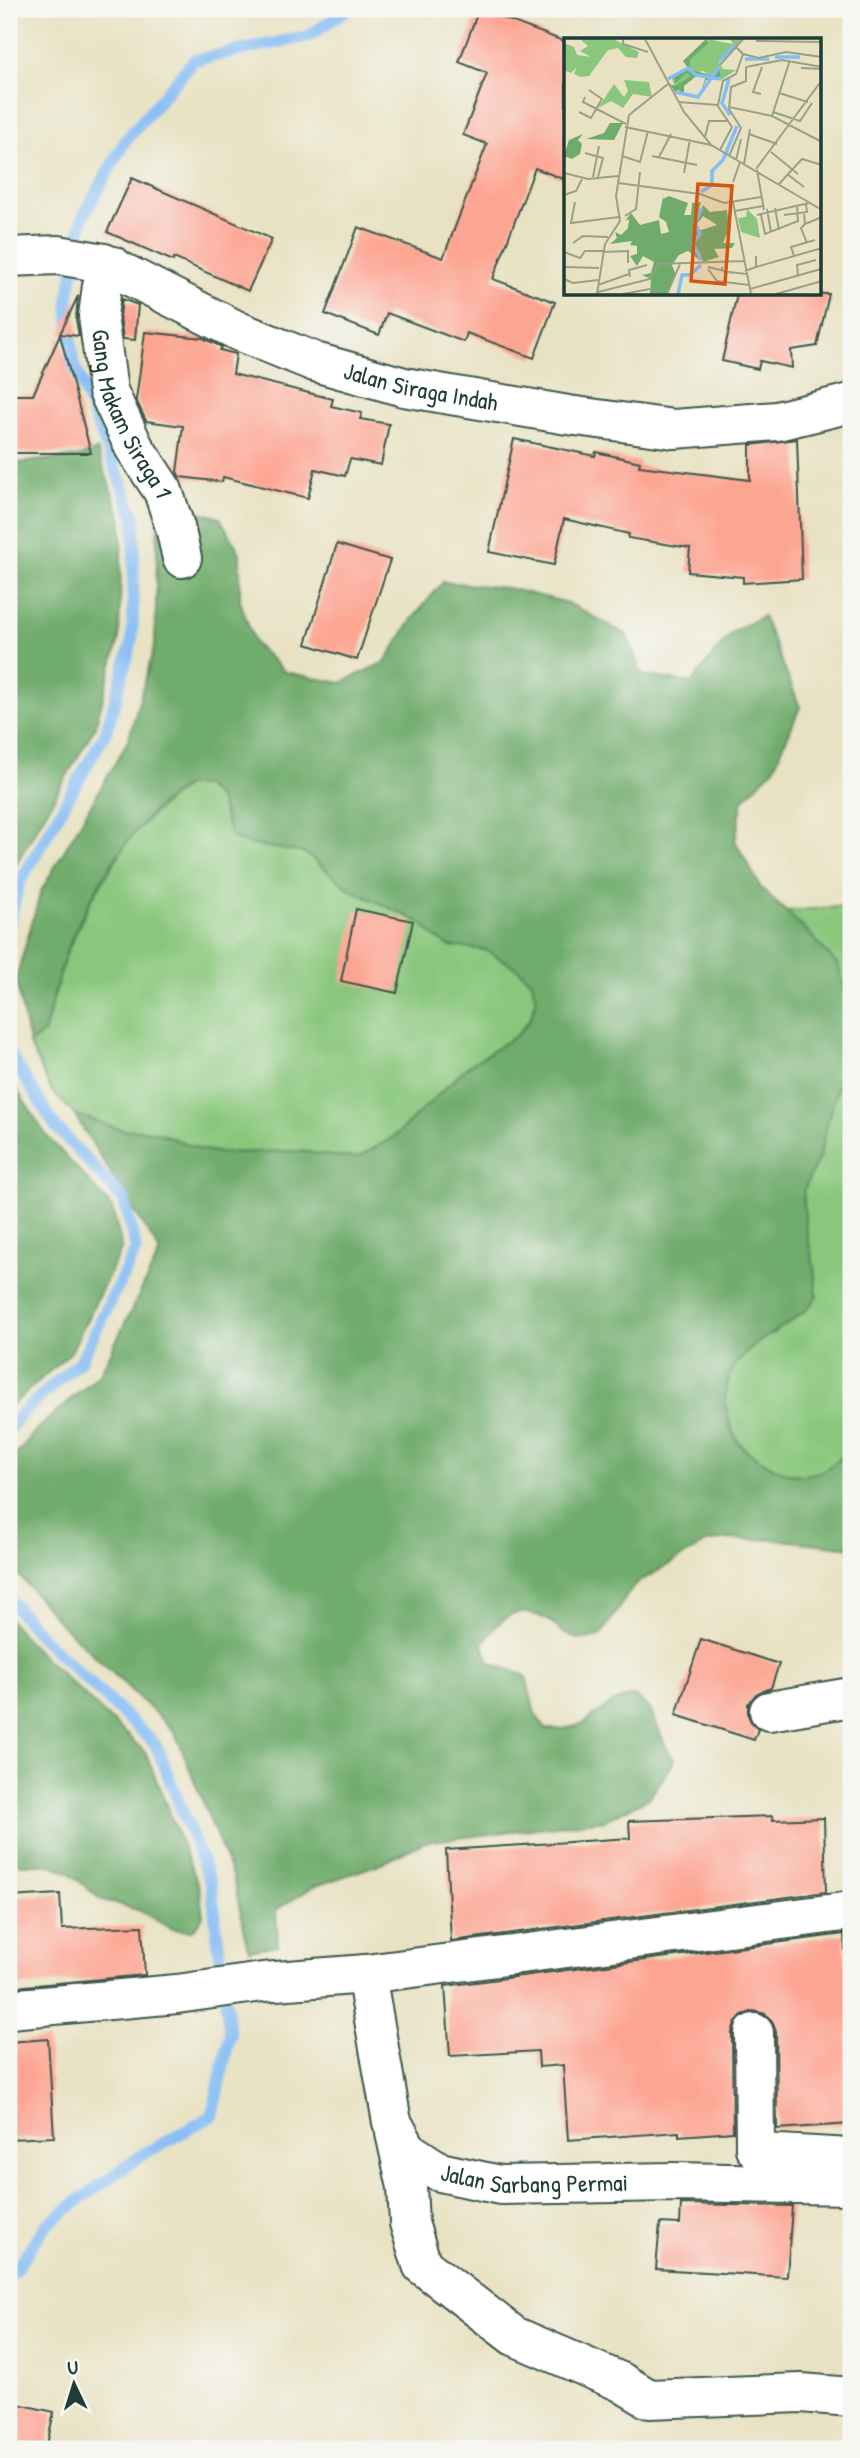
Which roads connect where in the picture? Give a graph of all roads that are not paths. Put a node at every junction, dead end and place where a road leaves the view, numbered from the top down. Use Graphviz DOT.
graph roads {
  1 [pos="9,257"];
  2 [pos="108,265"];
  3 [pos="851,403"];
  4 [pos="182,558"];
  5 [pos="851,1698"];
  6 [pos="769,1711"];
  7 [pos="851,1911"];
  8 [pos="366,1974"];
  9 [pos="9,2009"];
  10 [pos="754,2033"];
  11 [pos="392,2122"];
  12 [pos="851,2158"];
  13 [pos="851,2185"];
  14 [pos="847,2397"];
  1 -- 2 [label="street, Jalan Siraga Indah"];
  2 -- 3 [label="street, Jalan Siraga Indah"];
  2 -- 4 [label="street, Gang Makam Siraga 1"];
  5 -- 6 [label="street"];
  7 -- 8 [label="street"];
  8 -- 9 [label="street"];
  8 -- 11 [label="street, Jalan Sarbang Permai"];
  10 -- 12 [label="street"];
  11 -- 13 [label="street, Jalan Sarbang Permai"];
  11 -- 14 [label="street"];
}
